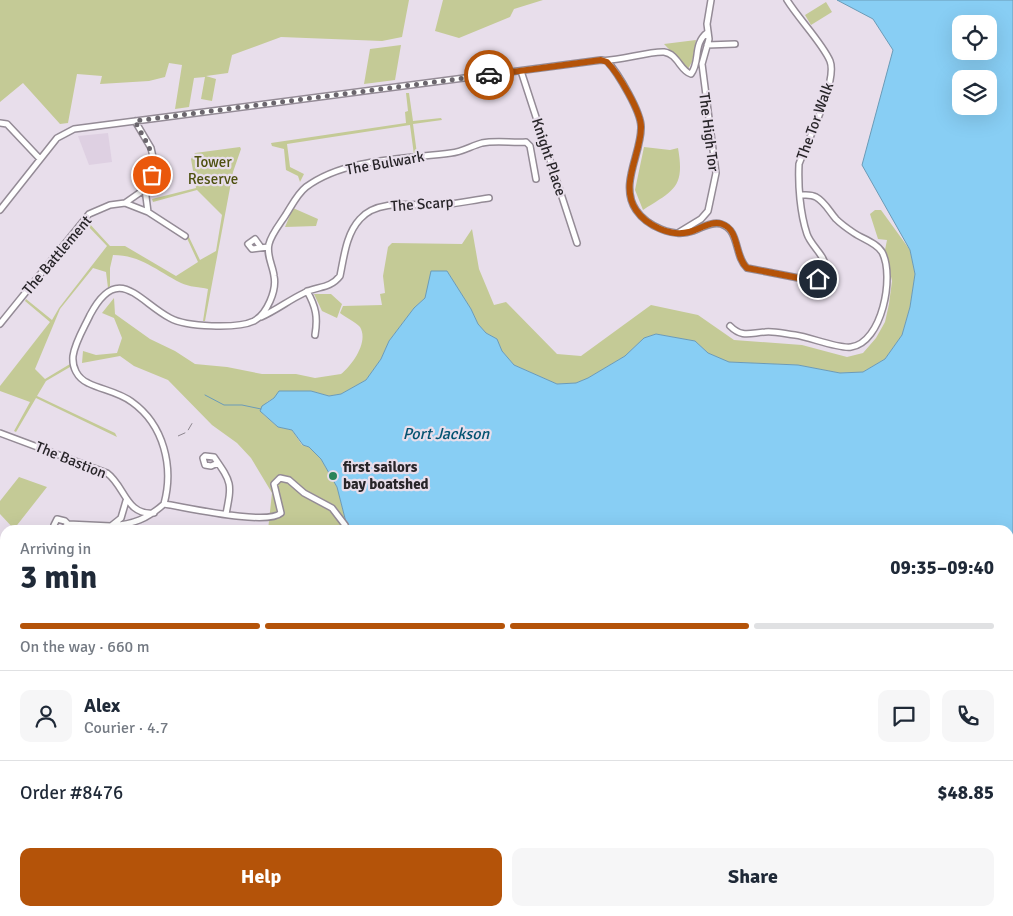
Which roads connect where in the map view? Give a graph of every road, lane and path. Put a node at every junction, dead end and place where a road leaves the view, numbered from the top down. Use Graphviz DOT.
graph roads {
  1 [pos="711,0"];
  2 [pos="787,0"];
  3 [pos="708,32"];
  4 [pos="736,44"];
  5 [pos="707,45"];
  6 [pos="607,62"];
  7 [pos="521,71"];
  8 [pos="135,121"];
  9 [pos="0,123"];
  10 [pos="40,159"];
  11 [pos="536,179"];
  12 [pos="144,189"];
  13 [pos="801,195"];
  14 [pos="489,198"];
  15 [pos="125,203"];
  16 [pos="0,210"];
  17 [pos="145,211"];
  18 [pos="678,233"];
  19 [pos="185,236"];
  20 [pos="578,243"];
  21 [pos="260,246"];
  22 [pos="268,247"];
  23 [pos="306,292"];
  24 [pos="261,317"];
  25 [pos="0,324"];
  26 [pos="730,326"];
  27 [pos="315,334"];
  28 [pos="0,433"];
  29 [pos="218,463"];
  30 [pos="126,501"];
  31 [pos="164,504"];
  32 [pos="154,513"];
  33 [pos="226,514"];
  34 [pos="68,524"];
  35 [pos="54,525"];
  36 [pos="90,525"];
  37 [pos="113,525"];
  38 [pos="130,525"];
  39 [pos="346,525"];
  1 -- 3 [label="street, The High Tor"];
  2 -- 13 [label="street, The Tor Walk"];
  3 -- 5 [label="street, The High Tor"];
  3 -- 6 [label="street"];
  4 -- 5 [label="street"];
  5 -- 18 [label="street, The High Tor"];
  6 -- 7 [label="street"];
  6 -- 18 [label="street"];
  7 -- 8 [label="street"];
  7 -- 20 [label="street, Knight Place"];
  8 -- 10 [label="street"];
  8 -- 12 [label="street"];
  9 -- 10 [label="street"];
  10 -- 16 [label="street"];
  11 -- 22 [label="street, The Bulwark"];
  12 -- 15 [label="street, The Battlement"];
  12 -- 17 [label="street"];
  13 -- 18 [label="street"];
  13 -- 26 [label="street"];
  14 -- 23 [label="street, The Scarp"];
  15 -- 17 [label="street"];
  15 -- 25 [label="street, The Battlement"];
  17 -- 19 [label="street"];
  21 -- 22 [label="street"];
  22 -- 24 [label="street"];
  23 -- 24 [label="street, The Scarp"];
  23 -- 27 [label="street"];
  24 -- 31 [label="street"];
  28 -- 30 [label="street, The Bastion"];
  29 -- 33 [label="street"];
  30 -- 32 [label="street"];
  30 -- 37 [label="street"];
  31 -- 32 [label="street"];
  31 -- 33 [label="street"];
  32 -- 38 [label="street"];
  33 -- 39 [label="street"];
  34 -- 35 [label="street"];
  34 -- 36 [label="street"];
}
